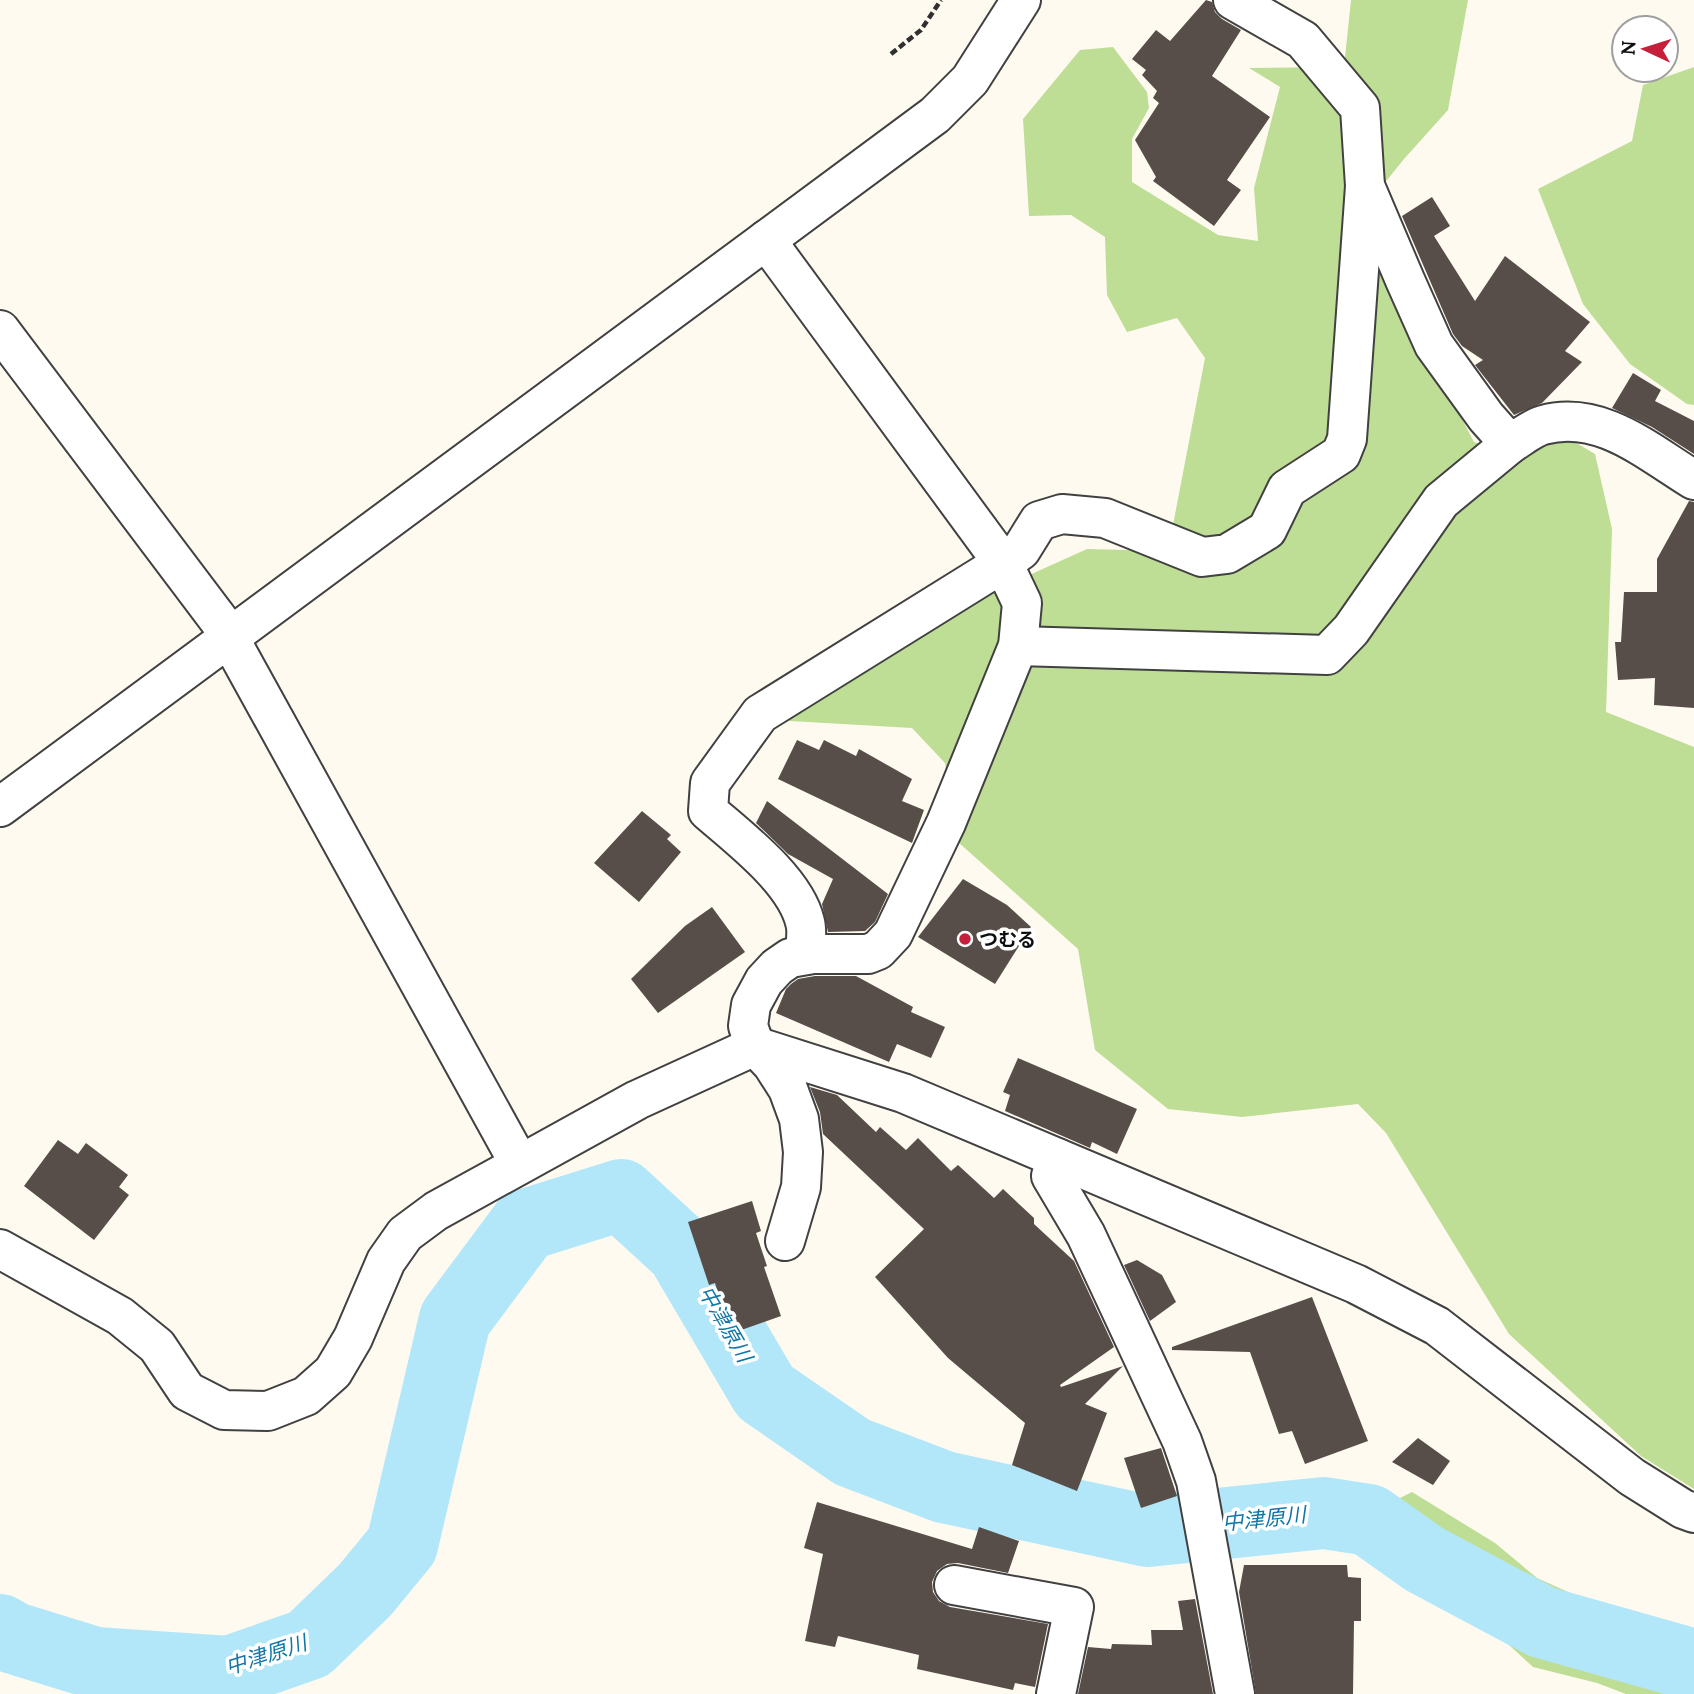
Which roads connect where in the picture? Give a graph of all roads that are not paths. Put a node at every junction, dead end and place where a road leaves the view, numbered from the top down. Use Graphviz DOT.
graph roads {
  1 [pos="1021,0"];
  2 [pos="1233,0"];
  3 [pos="1365,186"];
  4 [pos="766,240"];
  5 [pos="0,330"];
  6 [pos="1510,444"];
  7 [pos="1694,480"];
  8 [pos="1003,563"];
  9 [pos="229,637"];
  10 [pos="1018,646"];
  11 [pos="0,807"];
  12 [pos="805,955"];
  13 [pos="755,1046"];
  14 [pos="1057,1158"];
  15 [pos="519,1164"];
  16 [pos="785,1241"];
  17 [pos="0,1249"];
  18 [pos="1694,1513"];
  19 [pos="954,1585"];
  20 [pos="1056,1694"];
  21 [pos="1235,1694"];
  1 -- 4 [label="street"];
  2 -- 3 [label="street"];
  3 -- 6 [label="street"];
  3 -- 8 [label="street"];
  4 -- 8 [label="street"];
  4 -- 9 [label="street"];
  5 -- 9 [label="street"];
  6 -- 7 [label="street"];
  6 -- 10 [label="street"];
  8 -- 10 [label="street"];
  8 -- 12 [label="street"];
  9 -- 11 [label="street"];
  9 -- 15 [label="street"];
  10 -- 12 [label="street"];
  12 -- 13 [label="street"];
  13 -- 14 [label="street"];
  13 -- 15 [label="street"];
  13 -- 16 [label="street"];
  14 -- 18 [label="street"];
  14 -- 21 [label="street"];
  15 -- 17 [label="street"];
  19 -- 20 [label="street"];
}
